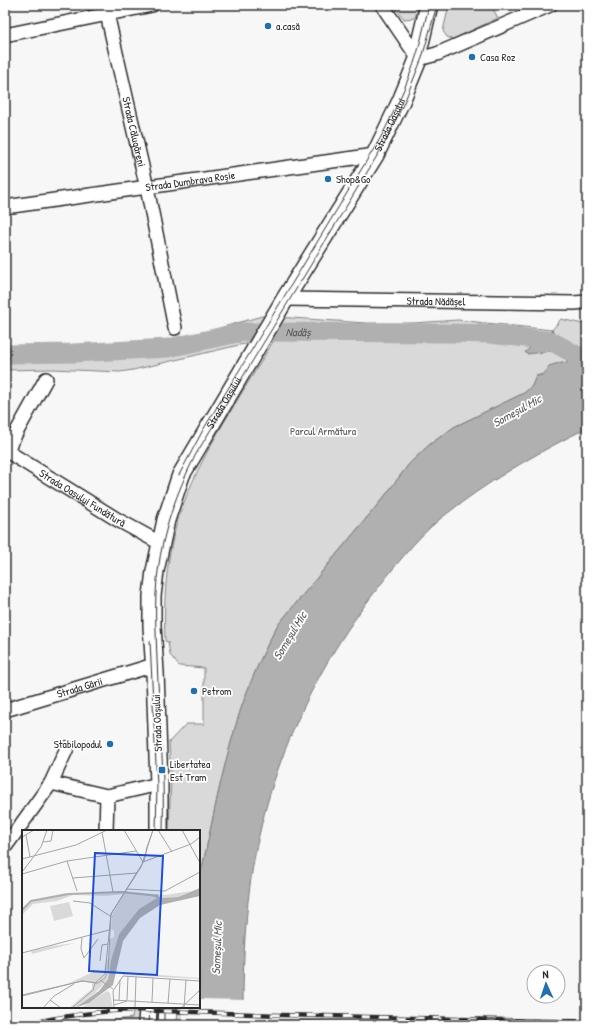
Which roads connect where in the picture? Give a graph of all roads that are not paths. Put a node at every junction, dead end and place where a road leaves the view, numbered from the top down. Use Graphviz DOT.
graph roads {
  1 [pos="152,5"];
  2 [pos="382,5"];
  3 [pos="429,5"];
  4 [pos="440,5"];
  5 [pos="550,5"];
  6 [pos="107,10"];
  7 [pos="5,35"];
  8 [pos="419,57"];
  9 [pos="375,155"];
  10 [pos="147,188"];
  11 [pos="5,207"];
  12 [pos="587,302"];
  13 [pos="283,303"];
  14 [pos="176,328"];
  15 [pos="46,379"];
  16 [pos="5,450"];
  17 [pos="160,543"];
  18 [pos="152,666"];
  19 [pos="5,710"];
  20 [pos="67,748"];
  21 [pos="52,783"];
  22 [pos="159,784"];
  23 [pos="107,796"];
  24 [pos="106,830"];
  25 [pos="159,830"];
  26 [pos="5,847"];
  27 [pos="148,1008"];
  28 [pos="168,1008"];
  29 [pos="147,1025"];
  30 [pos="167,1025"];
  1 -- 6 [label="street"];
  2 -- 8 [label="street"];
  3 -- 8 [label="main road, Strada Oașului"];
  4 -- 8 [label="main road, Strada Oașului"];
  5 -- 8 [label="street"];
  6 -- 7 [label="street"];
  6 -- 10 [label="street, Strada Călugăreni"];
  8 -- 9 [label="main road, Strada Oașului"];
  9 -- 10 [label="street, Strada Dumbrava Roșie"];
  9 -- 13 [label="main road, Strada Oașului"];
  10 -- 11 [label="street, Strada Dumbrava Roșie"];
  10 -- 14 [label="street, Strada Călugăreni"];
  12 -- 13 [label="street, Strada Nădășel"];
  13 -- 17 [label="main road, Strada Oașului"];
  15 -- 16 [label="street"];
  16 -- 17 [label="street, Strada Oașului Fundătură"];
  17 -- 18 [label="main road, Strada Oașului"];
  18 -- 19 [label="street, Strada Gării"];
  18 -- 22 [label="main road, Strada Oașului"];
  20 -- 21 [label="street"];
  21 -- 23 [label="street"];
  21 -- 26 [label="street"];
  22 -- 23 [label="street"];
  22 -- 25 [label="main road, Strada Oașului"];
  23 -- 24 [label="street"];
  27 -- 29 [label="main road"];
  28 -- 30 [label="main road"];
}
